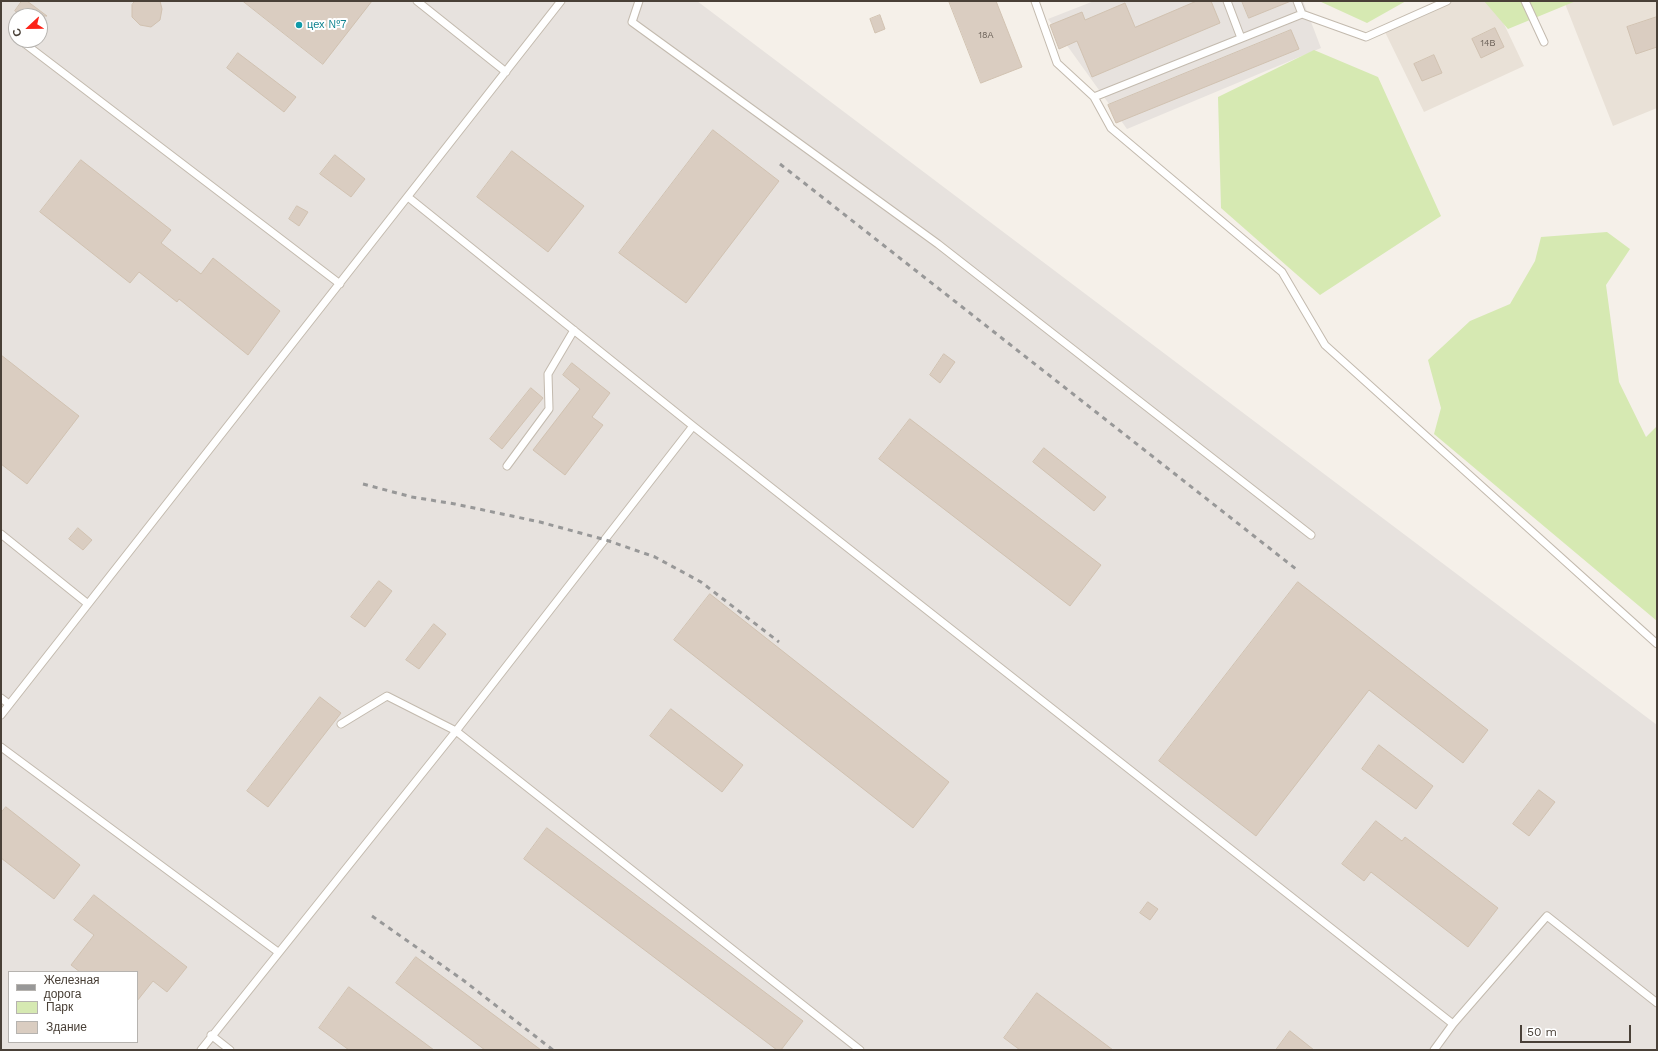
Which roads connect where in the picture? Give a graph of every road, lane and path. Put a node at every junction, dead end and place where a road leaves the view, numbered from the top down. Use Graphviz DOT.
graph roads {
  1 [pos="417,1"];
  2 [pos="561,1"];
  3 [pos="639,1"];
  4 [pos="1034,1"];
  5 [pos="1227,1"];
  6 [pos="1297,1"];
  7 [pos="1447,1"];
  8 [pos="1524,1"];
  9 [pos="1302,14"];
  10 [pos="1241,38"];
  11 [pos="1544,42"];
  12 [pos="30,48"];
  13 [pos="506,72"];
  14 [pos="1094,97"];
  15 [pos="408,197"];
  16 [pos="340,284"];
  17 [pos="574,330"];
  18 [pos="693,426"];
  19 [pos="507,466"];
  20 [pos="1,534"];
  21 [pos="1311,535"];
  22 [pos="88,604"];
  23 [pos="1657,644"];
  24 [pos="1,698"];
  25 [pos="9,704"];
  26 [pos="1,715"];
  27 [pos="341,724"];
  28 [pos="456,732"];
  29 [pos="1,747"];
  30 [pos="278,952"];
  31 [pos="1657,1003"];
  32 [pos="1452,1024"];
  33 [pos="211,1035"];
  34 [pos="201,1050"];
  35 [pos="230,1050"];
  36 [pos="860,1050"];
  37 [pos="1434,1050"];
  1 -- 13 [label="lane"];
  2 -- 13 [label="lane"];
  3 -- 21 [label="lane"];
  4 -- 14 [label="lane"];
  5 -- 10 [label="lane"];
  6 -- 9 [label="lane"];
  7 -- 9 [label="lane"];
  8 -- 11 [label="lane"];
  9 -- 10 [label="lane"];
  10 -- 14 [label="lane"];
  12 -- 16 [label="lane"];
  13 -- 15 [label="lane"];
  14 -- 23 [label="lane"];
  15 -- 16 [label="lane"];
  15 -- 17 [label="lane"];
  16 -- 22 [label="lane"];
  17 -- 18 [label="lane"];
  17 -- 19 [label="lane"];
  18 -- 28 [label="lane"];
  18 -- 32 [label="lane"];
  20 -- 22 [label="lane"];
  22 -- 25 [label="lane"];
  24 -- 25 [label="lane"];
  25 -- 26 [label="lane"];
  27 -- 28 [label="lane"];
  28 -- 30 [label="lane"];
  28 -- 36 [label="lane"];
  29 -- 30 [label="lane"];
  30 -- 33 [label="lane"];
  31 -- 32 [label="lane"];
  32 -- 37 [label="lane"];
  33 -- 34 [label="lane"];
  33 -- 35 [label="lane"];
}
